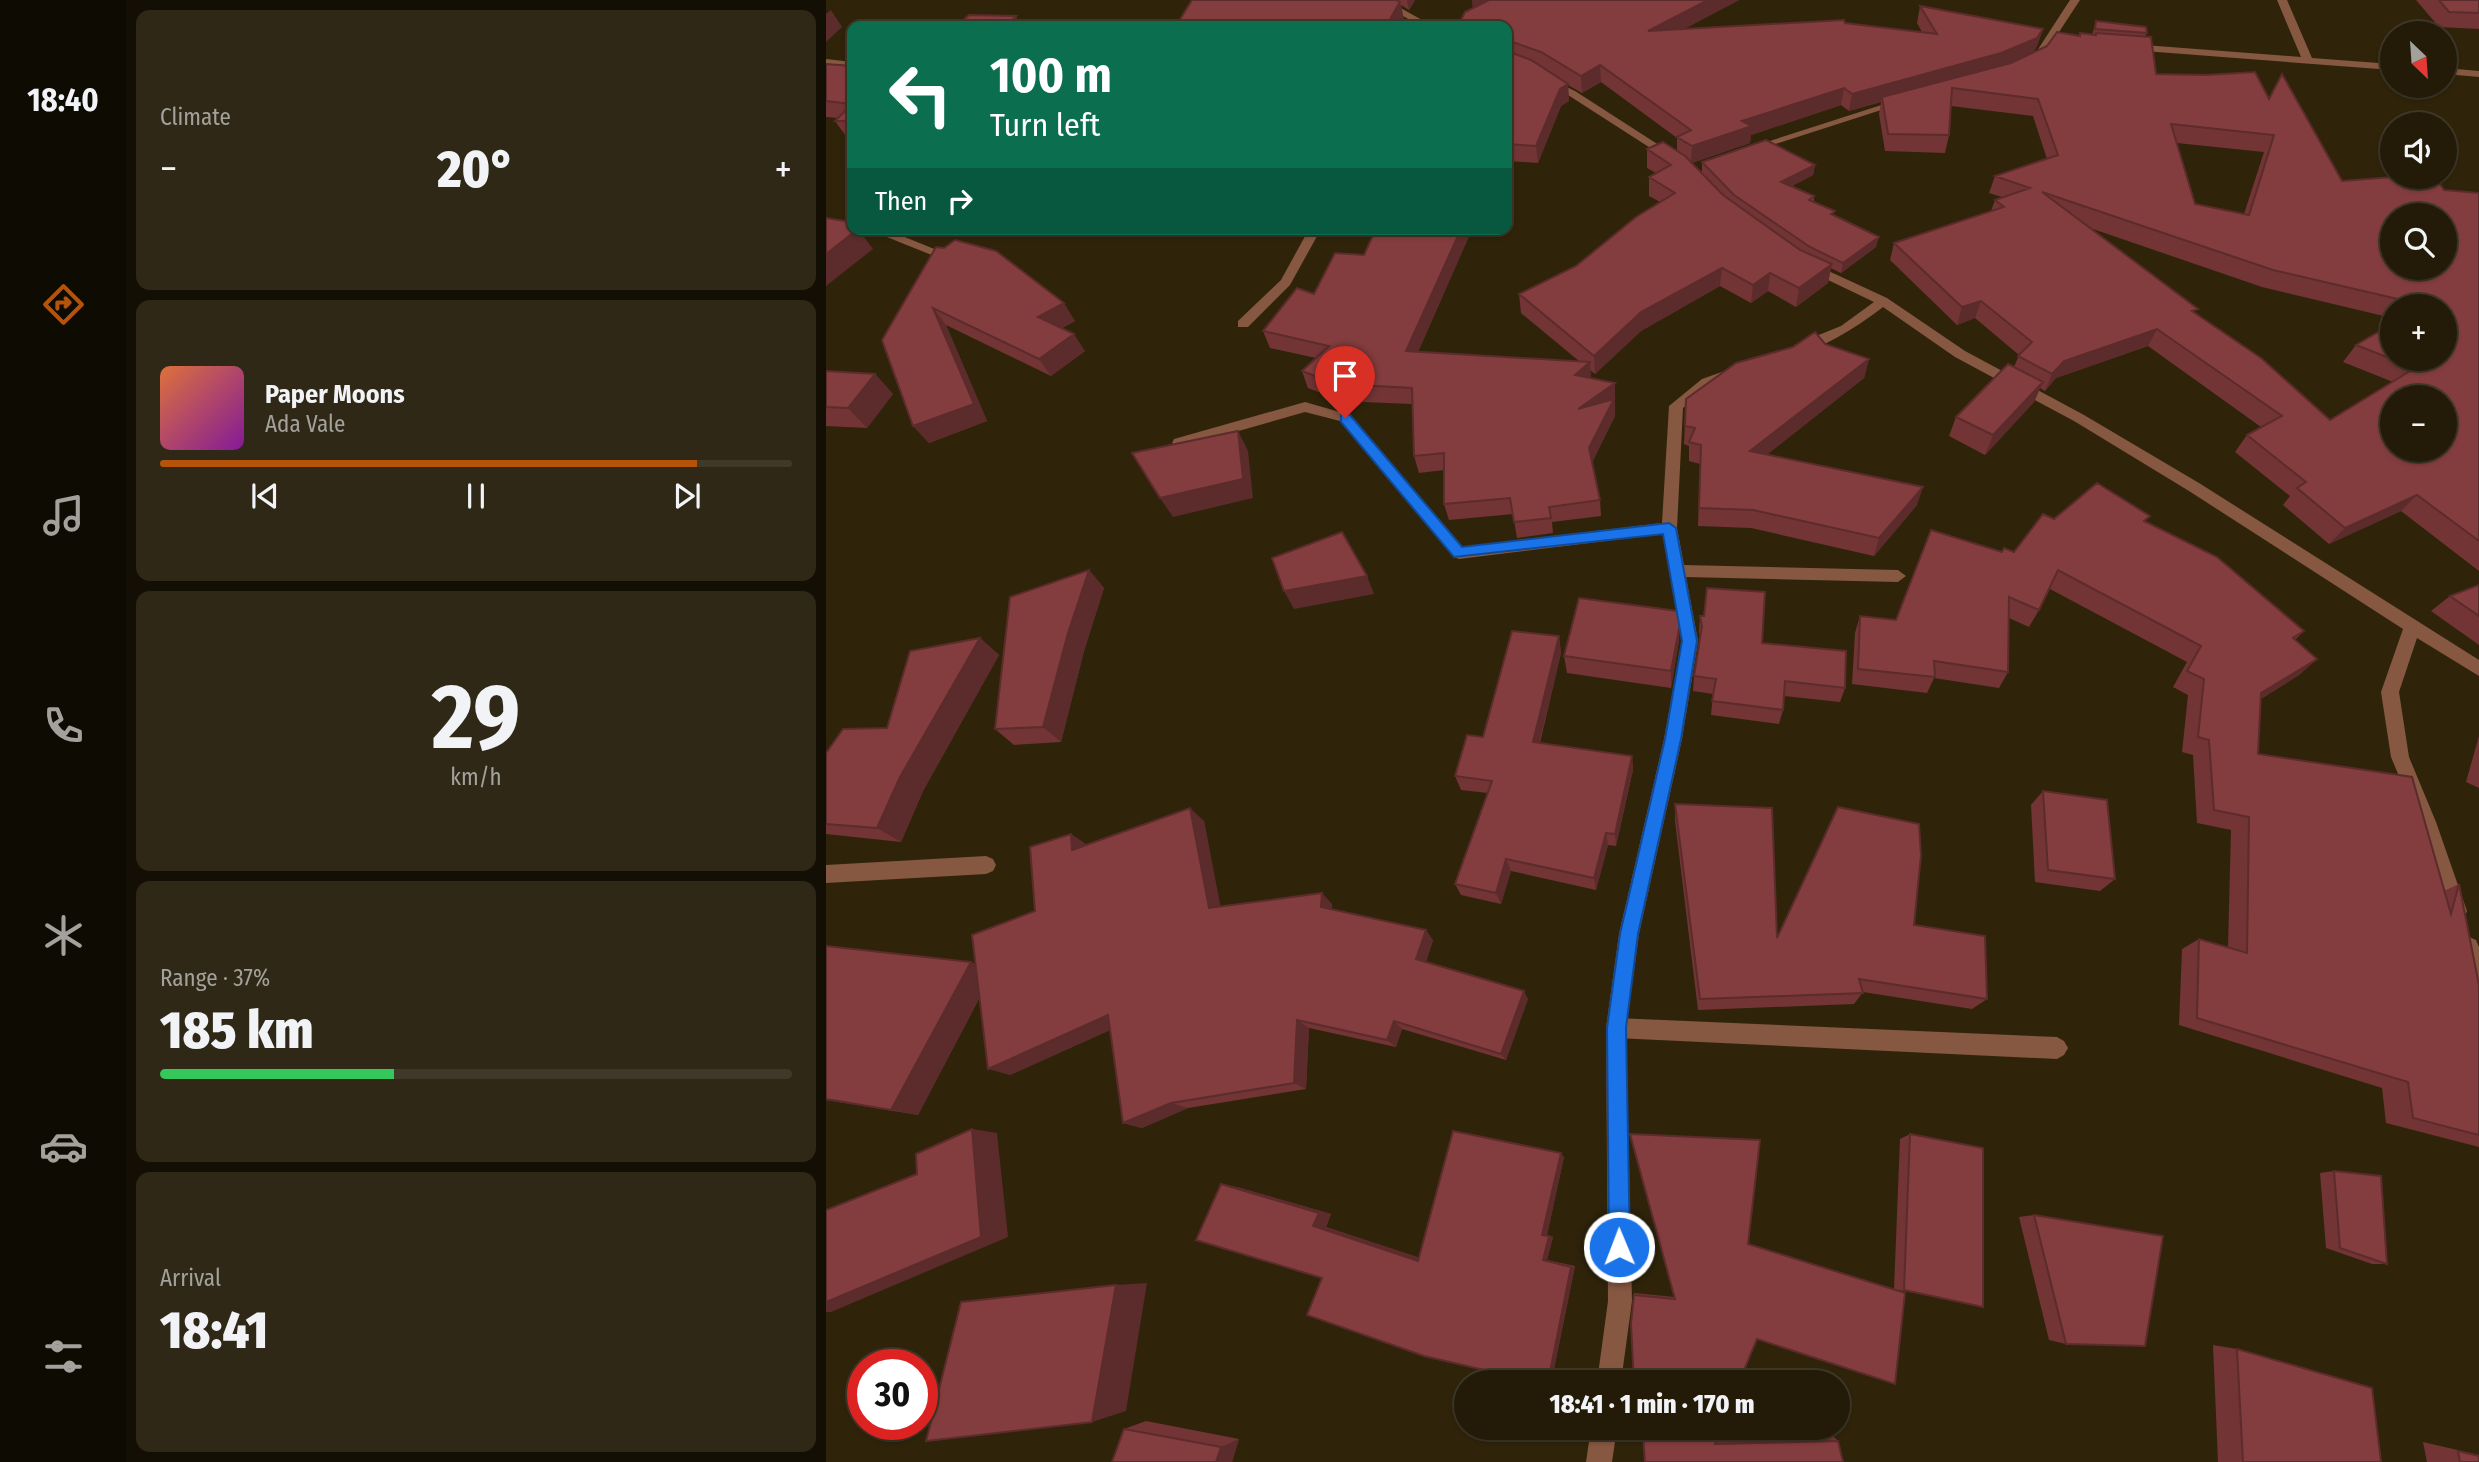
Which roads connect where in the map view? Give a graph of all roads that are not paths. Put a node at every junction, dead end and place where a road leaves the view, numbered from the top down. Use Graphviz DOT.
graph roads {
  1 [pos="1379,0"];
  2 [pos="2075,0"];
  3 [pos="2282,0"];
  4 [pos="1419,21"];
  5 [pos="2048,41"];
  6 [pos="2062,41"];
  7 [pos="2115,46"];
  8 [pos="2308,61"];
  9 [pos="1512,63"];
  10 [pos="827,64"];
  11 [pos="847,65"];
  12 [pos="2380,66"];
  13 [pos="2013,69"];
  14 [pos="2457,72"];
  15 [pos="2479,74"];
  16 [pos="1913,98"];
  17 [pos="1740,153"];
  18 [pos="1690,170"];
  19 [pos="888,235"];
  20 [pos="1312,235"];
  21 [pos="1793,256"];
  22 [pos="953,260"];
  23 [pos="1883,301"];
  24 [pos="1243,324"];
  25 [pos="1785,354"];
  26 [pos="1746,368"];
  27 [pos="1179,443"];
  28 [pos="1669,528"];
  29 [pos="1678,571"];
  30 [pos="1898,576"];
  31 [pos="2412,628"];
  32 [pos="2479,669"];
  33 [pos="986,865"];
  34 [pos="832,874"];
  35 [pos="826,891"];
  36 [pos="2479,978"];
  37 [pos="1616,1028"];
  38 [pos="2057,1048"];
  39 [pos="1611,1370"];
  40 [pos="1602,1440"];
  41 [pos="1599,1462"];
  1 -- 4 [label="street"];
  2 -- 5 [label="street"];
  3 -- 8 [label="street"];
  5 -- 6 [label="street"];
  5 -- 13 [label="street"];
  7 -- 8 [label="street"];
  8 -- 12 [label="street"];
  9 -- 18 [label="street"];
  10 -- 11 [label="street"];
  14 -- 15 [label="street"];
  16 -- 17 [label="street"];
  19 -- 22 [label="street"];
  20 -- 24 [label="street"];
  21 -- 23 [label="street"];
  23 -- 25 [label="street"];
  23 -- 31 [label="street"];
  26 -- 28 [label="street"];
  27 -- 28 [label="street"];
  28 -- 29 [label="street"];
  29 -- 30 [label="street"];
  29 -- 37 [label="street"];
  31 -- 32 [label="street"];
  31 -- 36 [label="street"];
  33 -- 34 [label="street"];
  34 -- 35 [label="street"];
  37 -- 38 [label="street"];
  37 -- 39 [label="street"];
  40 -- 41 [label="street"];
}
